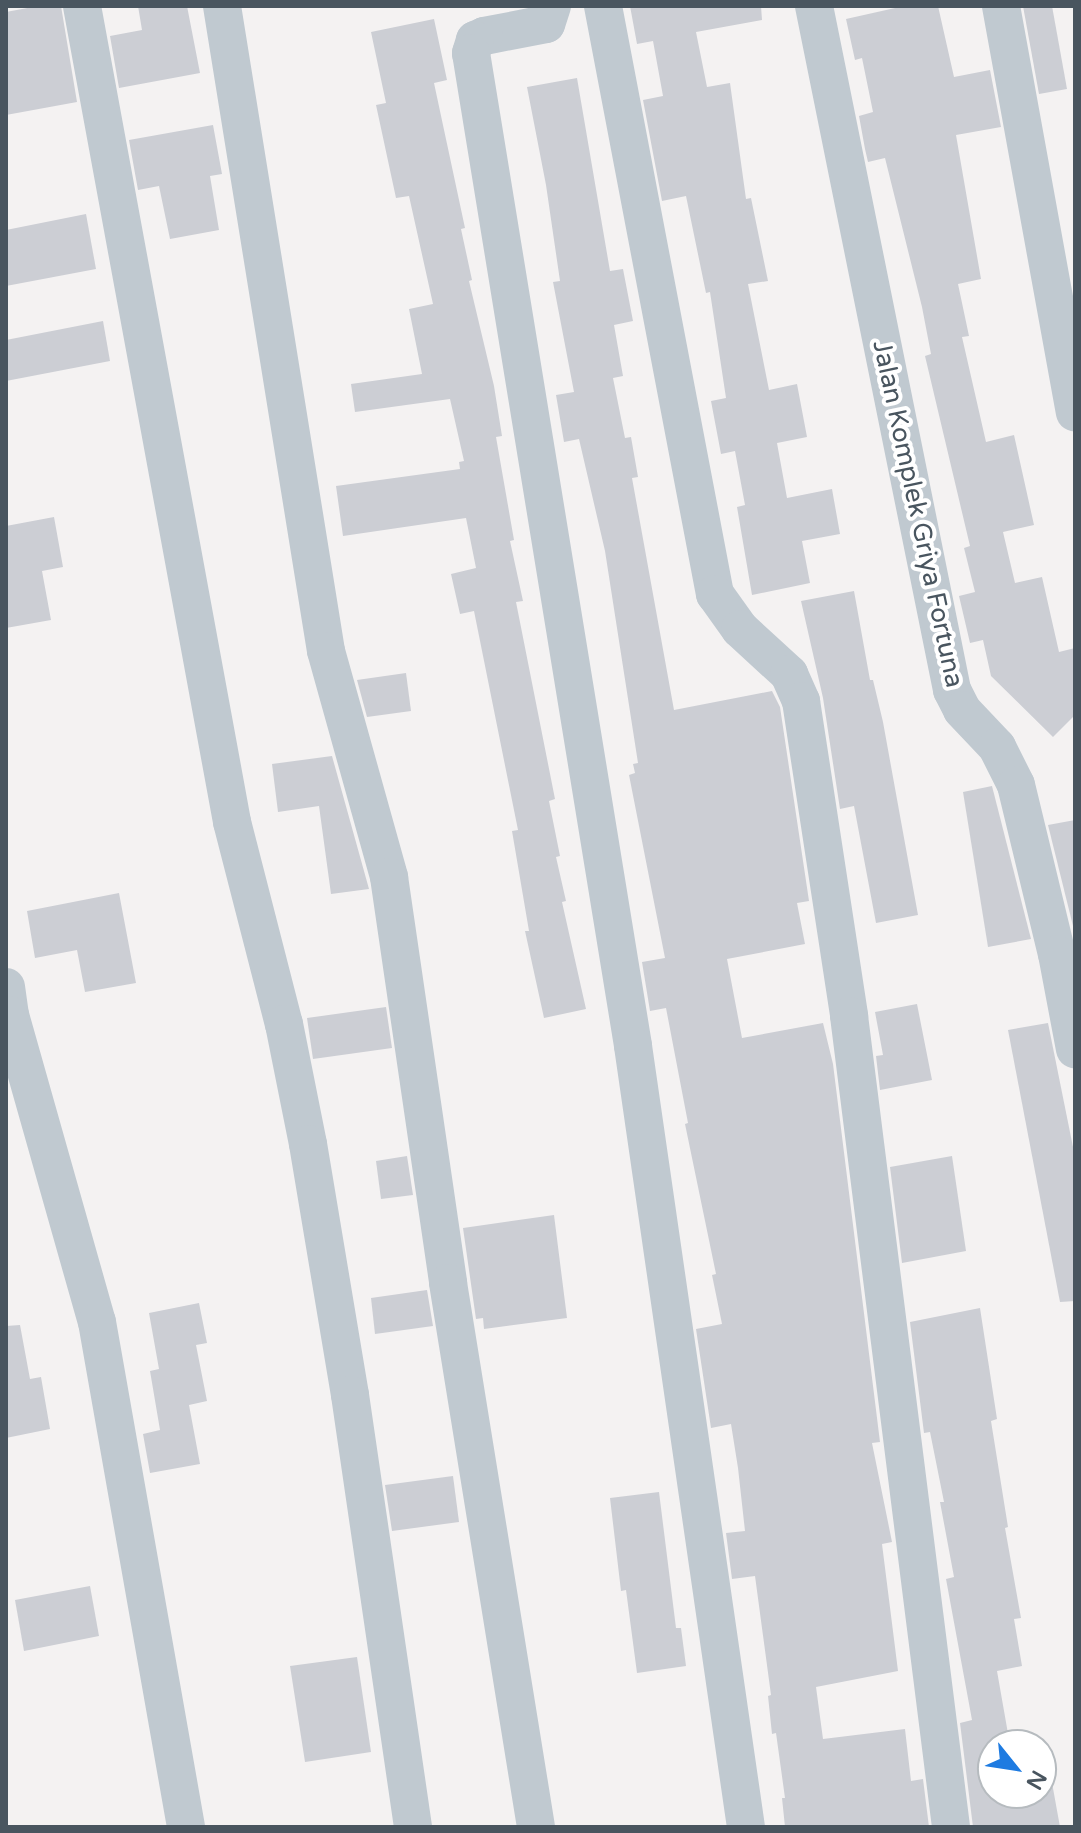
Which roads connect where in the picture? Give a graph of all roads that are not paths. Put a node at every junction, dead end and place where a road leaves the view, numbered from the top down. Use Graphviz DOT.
graph roads {
  1 [pos="82,6"];
  2 [pos="222,6"];
  3 [pos="552,6"];
  4 [pos="603,6"];
  5 [pos="814,6"];
  6 [pos="1001,6"];
  7 [pos="1075,412"];
  8 [pos="6,987"];
  9 [pos="1075,1049"];
  10 [pos="186,1827"];
  11 [pos="413,1827"];
  12 [pos="536,1827"];
  13 [pos="746,1827"];
  14 [pos="951,1827"];
  1 -- 11 [label="street"];
  2 -- 12 [label="street"];
  3 -- 13 [label="street"];
  4 -- 14 [label="street"];
  5 -- 9 [label="street, Jalan Komplek Griya Fortuna"];
  6 -- 7 [label="street"];
  8 -- 10 [label="street"];
}
